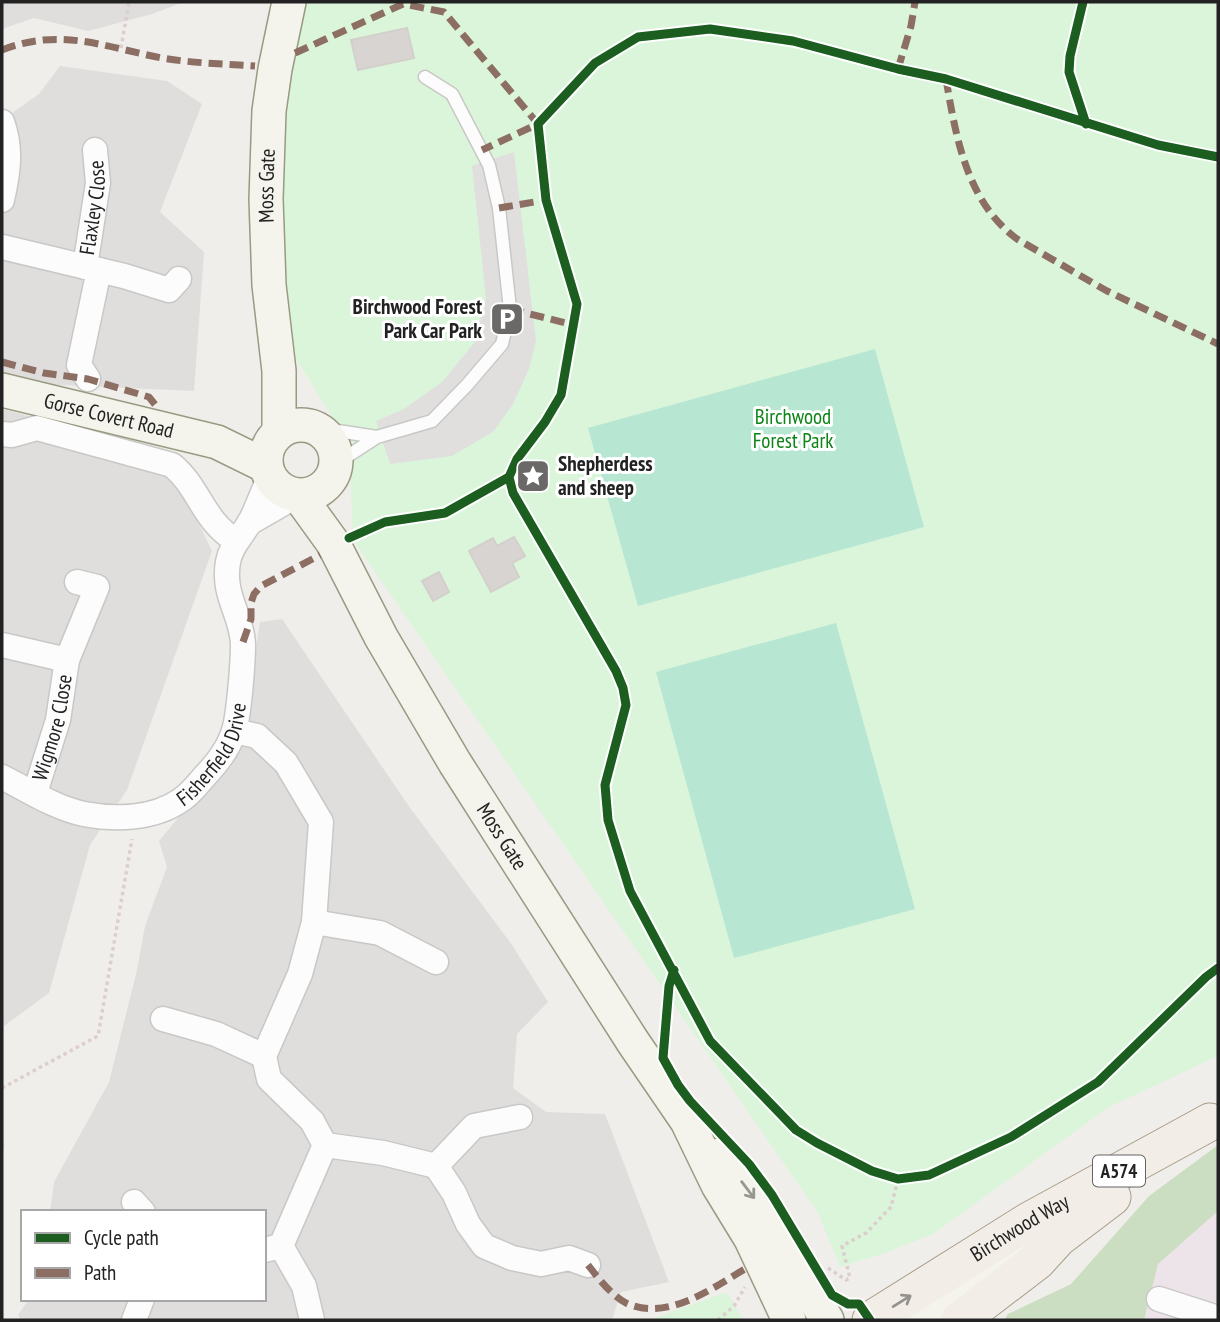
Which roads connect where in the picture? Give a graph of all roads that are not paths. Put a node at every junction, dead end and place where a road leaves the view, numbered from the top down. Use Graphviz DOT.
graph roads {
  1 [pos="289,2"];
  2 [pos="425,77"];
  3 [pos="2,122"];
  4 [pos="95,150"];
  5 [pos="2,200"];
  6 [pos="2,247"];
  7 [pos="92,268"];
  8 [pos="179,279"];
  9 [pos="88,379"];
  10 [pos="2,390"];
  11 [pos="2,434"];
  12 [pos="377,437"];
  13 [pos="286,445"];
  14 [pos="336,467"];
  15 [pos="298,496"];
  16 [pos="243,532"];
  17 [pos="333,543"];
  18 [pos="77,582"];
  19 [pos="2,645"];
  20 [pos="67,660"];
  21 [pos="234,731"];
  22 [pos="2,777"];
  23 [pos="35,793"];
  24 [pos="314,922"];
  25 [pos="436,962"];
  26 [pos="163,1019"];
  27 [pos="264,1056"];
  28 [pos="520,1117"];
  29 [pos="1214,1118"];
  30 [pos="687,1121"];
  31 [pos="325,1145"];
  32 [pos="436,1166"];
  33 [pos="1058,1238"];
  34 [pos="273,1248"];
  35 [pos="588,1265"];
  36 [pos="1158,1299"];
  37 [pos="141,1301"];
  38 [pos="1218,1318"];
  39 [pos="134,1320"];
  40 [pos="312,1320"];
  41 [pos="789,1320"];
  42 [pos="828,1320"];
  43 [pos="871,1320"];
  44 [pos="922,1320"];
  45 [pos="960,1320"];
  1 -- 13 [label="street, Moss Gate"];
  2 -- 12 [label="lane"];
  3 -- 5 [label="street"];
  4 -- 7 [label="street, Flaxley Close"];
  6 -- 7 [label="street, Flaxley Close"];
  7 -- 8 [label="street, Flaxley Close"];
  7 -- 9 [label="street, Flaxley Close"];
  10 -- 13 [label="street, Gorse Covert Road"];
  11 -- 16 [label="street"];
  12 -- 13 [label="lane"];
  12 -- 14 [label="lane"];
  13 -- 14 [label="street, Moss Gate"];
  13 -- 15 [label="street, Moss Gate"];
  13 -- 16 [label="street, Fisherfield Drive"];
  14 -- 15 [label="street"];
  14 -- 17 [label="street, Moss Gate"];
  15 -- 16 [label="street"];
  15 -- 17 [label="street, Moss Gate"];
  16 -- 21 [label="street, Fisherfield Drive"];
  17 -- 30 [label="street, Moss Gate"];
  18 -- 20 [label="street, Wigmore Close"];
  19 -- 20 [label="street, Wigmore Close"];
  20 -- 23 [label="street, Wigmore Close"];
  21 -- 23 [label="street, Fisherfield Drive"];
  21 -- 24 [label="street"];
  22 -- 23 [label="street, Fisherfield Drive"];
  24 -- 25 [label="street"];
  24 -- 27 [label="street"];
  26 -- 27 [label="street"];
  27 -- 31 [label="street"];
  28 -- 32 [label="street"];
  29 -- 33 [label="main road, Birchwood Way / A574"];
  43 -- 29 [label="main road, Birchwood Way / A574, one-way"];
  30 -- 41 [label="street, Moss Gate"];
  30 -- 42 [label="street, Moss Gate, one-way"];
  31 -- 32 [label="street"];
  31 -- 34 [label="street"];
  32 -- 35 [label="street"];
  33 -- 44 [label="street, A574"];
  33 -- 45 [label="main road, Birchwood Way / A574"];
  34 -- 40 [label="street"];
  36 -- 38 [label="street"];
  37 -- 39 [label="street"];
}
